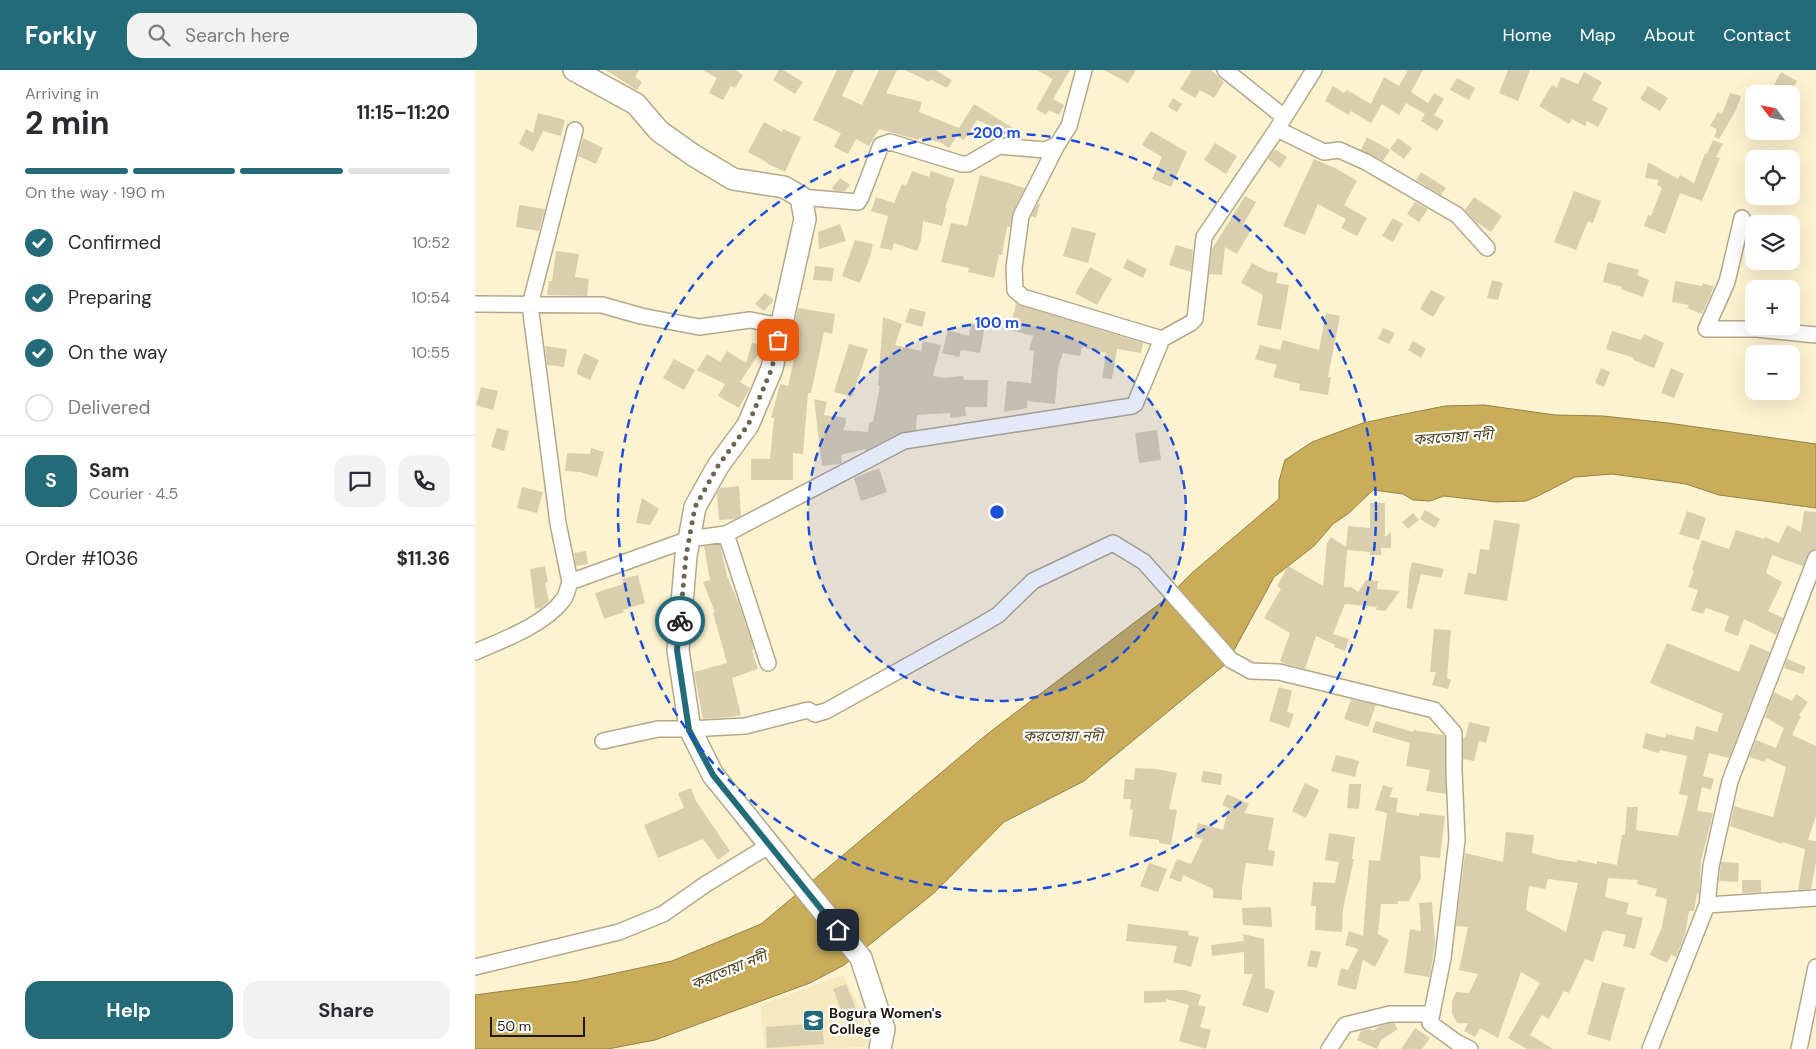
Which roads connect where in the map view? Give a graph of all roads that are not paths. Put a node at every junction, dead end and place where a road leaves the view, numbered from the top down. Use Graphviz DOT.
graph roads {
  1 [pos="574,70"];
  2 [pos="1083,70"];
  3 [pos="1225,70"];
  4 [pos="1314,70"];
  5 [pos="1281,123"];
  6 [pos="575,130"];
  7 [pos="1057,144"];
  8 [pos="801,197"];
  9 [pos="1743,218"];
  10 [pos="1487,248"];
  11 [pos="475,304"];
  12 [pos="530,305"];
  13 [pos="781,326"];
  14 [pos="1816,335"];
  15 [pos="1161,339"];
  16 [pos="726,534"];
  17 [pos="689,539"];
  18 [pos="1816,558"];
  19 [pos="570,582"];
  20 [pos="475,652"];
  21 [pos="768,662"];
  22 [pos="689,730"];
  23 [pos="603,740"];
  24 [pos="770,845"];
  25 [pos="1816,898"];
  26 [pos="1707,905"];
  27 [pos="475,967"];
  28 [pos="1816,967"];
  29 [pos="1432,1014"];
  30 [pos="880,1049"];
  31 [pos="1329,1049"];
  32 [pos="1470,1049"];
  33 [pos="1650,1049"];
  34 [pos="1799,1049"];
  1 -- 8 [label="street"];
  2 -- 7 [label="street"];
  3 -- 5 [label="street"];
  4 -- 5 [label="street"];
  5 -- 10 [label="street"];
  5 -- 15 [label="street"];
  6 -- 12 [label="street"];
  7 -- 8 [label="street"];
  7 -- 15 [label="street"];
  8 -- 13 [label="street"];
  9 -- 14 [label="street"];
  11 -- 12 [label="street"];
  12 -- 13 [label="street"];
  12 -- 19 [label="street"];
  13 -- 17 [label="street"];
  15 -- 16 [label="street"];
  16 -- 17 [label="street"];
  16 -- 21 [label="street"];
  17 -- 19 [label="street"];
  17 -- 22 [label="street"];
  18 -- 26 [label="street"];
  19 -- 20 [label="street"];
  22 -- 23 [label="street"];
  22 -- 24 [label="street"];
  22 -- 29 [label="street"];
  24 -- 27 [label="street"];
  24 -- 30 [label="street"];
  25 -- 26 [label="street"];
  26 -- 33 [label="street"];
  28 -- 34 [label="street"];
  29 -- 31 [label="street"];
  29 -- 32 [label="street"];
}
